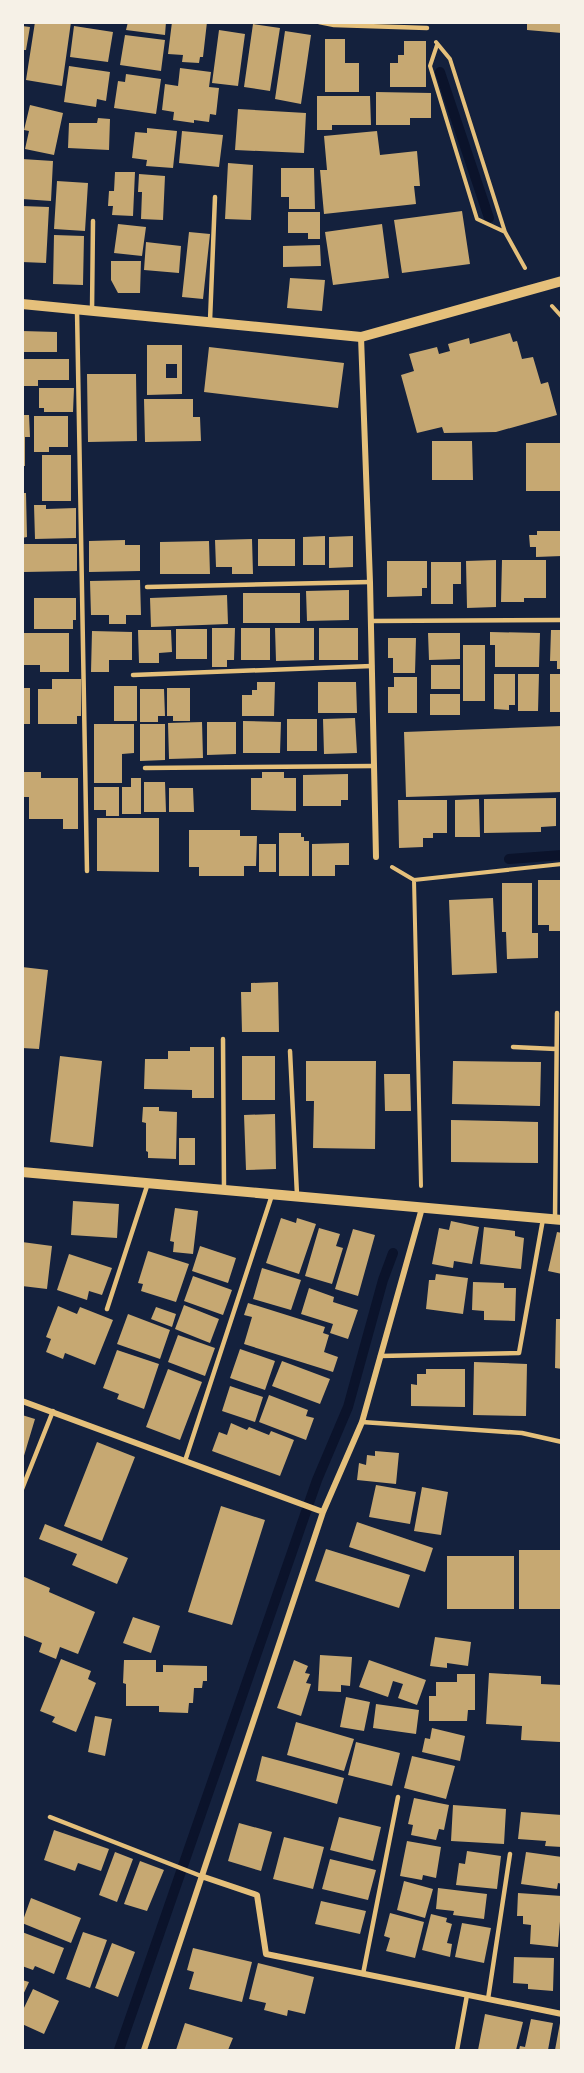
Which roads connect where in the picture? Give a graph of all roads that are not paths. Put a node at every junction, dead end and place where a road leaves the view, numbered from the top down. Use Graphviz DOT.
graph roads {
  1 [pos="319,22"];
  2 [pos="427,28"];
  3 [pos="215,197"];
  4 [pos="93,221"];
  5 [pos="561,281"];
  6 [pos="22,304"];
  7 [pos="77,310"];
  8 [pos="92,312"];
  9 [pos="210,323"];
  10 [pos="361,337"];
  11 [pos="370,582"];
  12 [pos="147,587"];
  13 [pos="561,620"];
  14 [pos="371,621"];
  15 [pos="372,666"];
  16 [pos="133,675"];
  17 [pos="374,766"];
  18 [pos="145,768"];
  19 [pos="376,857"];
  20 [pos="87,871"];
  21 [pos="556,1013"];
  22 [pos="223,1039"];
  23 [pos="513,1047"];
  24 [pos="556,1049"];
  25 [pos="290,1051"];
  26 [pos="22,1172"];
  27 [pos="148,1182"];
  28 [pos="224,1189"];
  29 [pos="272,1195"];
  30 [pos="297,1196"];
  31 [pos="422,1208"];
  32 [pos="543,1219"];
  33 [pos="558,1220"];
  34 [pos="107,1309"];
  35 [pos="380,1356"];
  36 [pos="22,1401"];
  37 [pos="53,1411"];
  38 [pos="362,1422"];
  39 [pos="561,1442"];
  40 [pos="185,1461"];
  41 [pos="22,1489"];
  42 [pos="323,1512"];
  43 [pos="398,1797"];
  44 [pos="50,1817"];
  45 [pos="510,1854"];
  46 [pos="201,1876"];
  47 [pos="363,1974"];
  48 [pos="467,1995"];
  49 [pos="488,1999"];
  50 [pos="561,2014"];
  51 [pos="144,2050"];
  52 [pos="457,2050"];
  1 -- 2 [label="lane"];
  3 -- 9 [label="lane"];
  4 -- 8 [label="lane"];
  5 -- 10 [label="street"];
  6 -- 7 [label="street"];
  7 -- 8 [label="street"];
  7 -- 20 [label="lane"];
  8 -- 9 [label="street"];
  9 -- 10 [label="street"];
  10 -- 11 [label="street"];
  11 -- 12 [label="lane"];
  11 -- 14 [label="street"];
  13 -- 14 [label="lane"];
  14 -- 15 [label="street"];
  15 -- 16 [label="lane"];
  15 -- 17 [label="street"];
  17 -- 18 [label="lane"];
  17 -- 19 [label="street"];
  21 -- 24 [label="lane"];
  22 -- 28 [label="lane"];
  23 -- 24 [label="lane"];
  24 -- 33 [label="lane"];
  25 -- 30 [label="lane"];
  26 -- 27 [label="street"];
  27 -- 28 [label="street"];
  27 -- 34 [label="lane"];
  28 -- 29 [label="street"];
  29 -- 30 [label="street"];
  29 -- 40 [label="lane"];
  30 -- 31 [label="street"];
  31 -- 32 [label="street"];
  31 -- 35 [label="street"];
  32 -- 33 [label="street"];
  32 -- 35 [label="lane"];
  35 -- 38 [label="street"];
  36 -- 37 [label="street"];
  37 -- 40 [label="street"];
  37 -- 41 [label="lane"];
  38 -- 39 [label="lane"];
  38 -- 42 [label="street"];
  40 -- 42 [label="street"];
  42 -- 46 [label="street"];
  43 -- 47 [label="lane"];
  44 -- 46 [label="lane"];
  45 -- 49 [label="lane"];
  46 -- 47 [label="street"];
  46 -- 51 [label="street"];
  47 -- 48 [label="street"];
  48 -- 49 [label="street"];
  48 -- 52 [label="lane"];
  49 -- 50 [label="street"];
}
